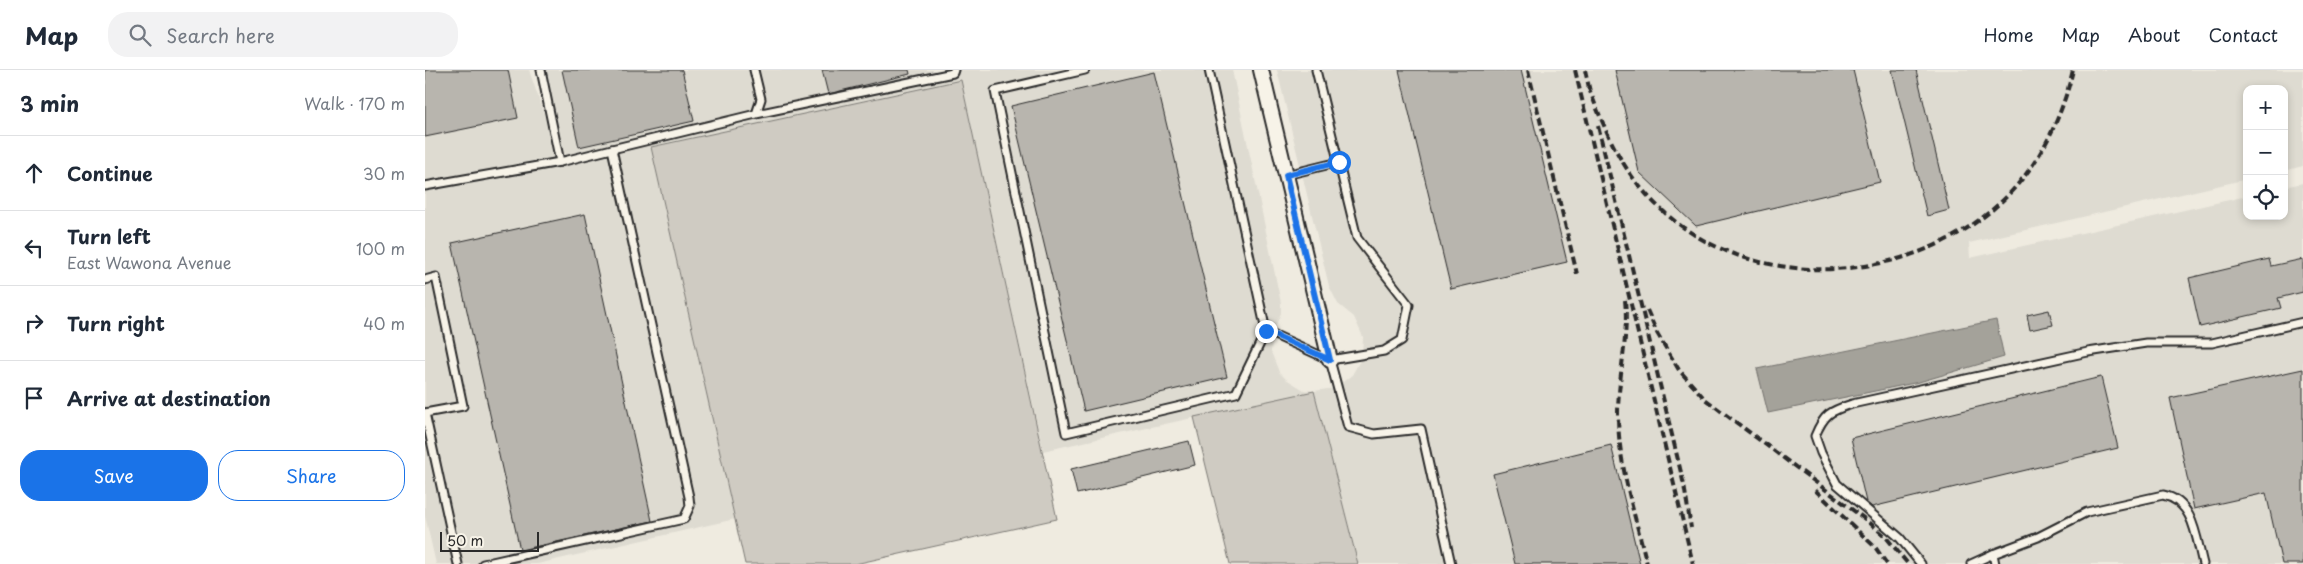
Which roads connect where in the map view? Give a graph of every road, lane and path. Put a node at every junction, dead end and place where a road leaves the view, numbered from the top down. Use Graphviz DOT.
graph roads {
  1 [pos="541,70"];
  2 [pos="754,70"];
  3 [pos="954,70"];
  4 [pos="1085,70"];
  5 [pos="1209,70"];
  6 [pos="1261,70"];
  7 [pos="1316,70"];
  8 [pos="756,114"];
  9 [pos="612,149"];
  10 [pos="560,162"];
  11 [pos="1339,162"];
  12 [pos="1286,175"];
  13 [pos="425,186"];
  14 [pos="425,280"];
  15 [pos="2303,322"];
  16 [pos="1266,331"];
  17 [pos="1330,360"];
  18 [pos="425,413"];
  19 [pos="1993,554"];
  20 [pos="458,564"];
  21 [pos="483,564"];
  22 [pos="1451,564"];
  23 [pos="1921,564"];
  24 [pos="1971,564"];
  25 [pos="1995,564"];
  26 [pos="2203,564"];
  1 -- 10 [label="lane"];
  2 -- 8 [label="lane"];
  3 -- 8 [label="lane"];
  4 -- 16 [label="lane"];
  5 -- 16 [label="lane"];
  6 -- 12 [label="street"];
  7 -- 11 [label="lane"];
  8 -- 9 [label="lane"];
  9 -- 10 [label="lane"];
  9 -- 21 [label="lane"];
  10 -- 13 [label="lane"];
  11 -- 12 [label="lane"];
  11 -- 17 [label="lane"];
  12 -- 17 [label="street"];
  14 -- 18 [label="lane"];
  15 -- 23 [label="lane"];
  16 -- 17 [label="lane"];
  17 -- 22 [label="lane"];
  18 -- 20 [label="lane"];
  19 -- 24 [label="lane"];
  19 -- 25 [label="lane"];
  19 -- 26 [label="lane"];
}
